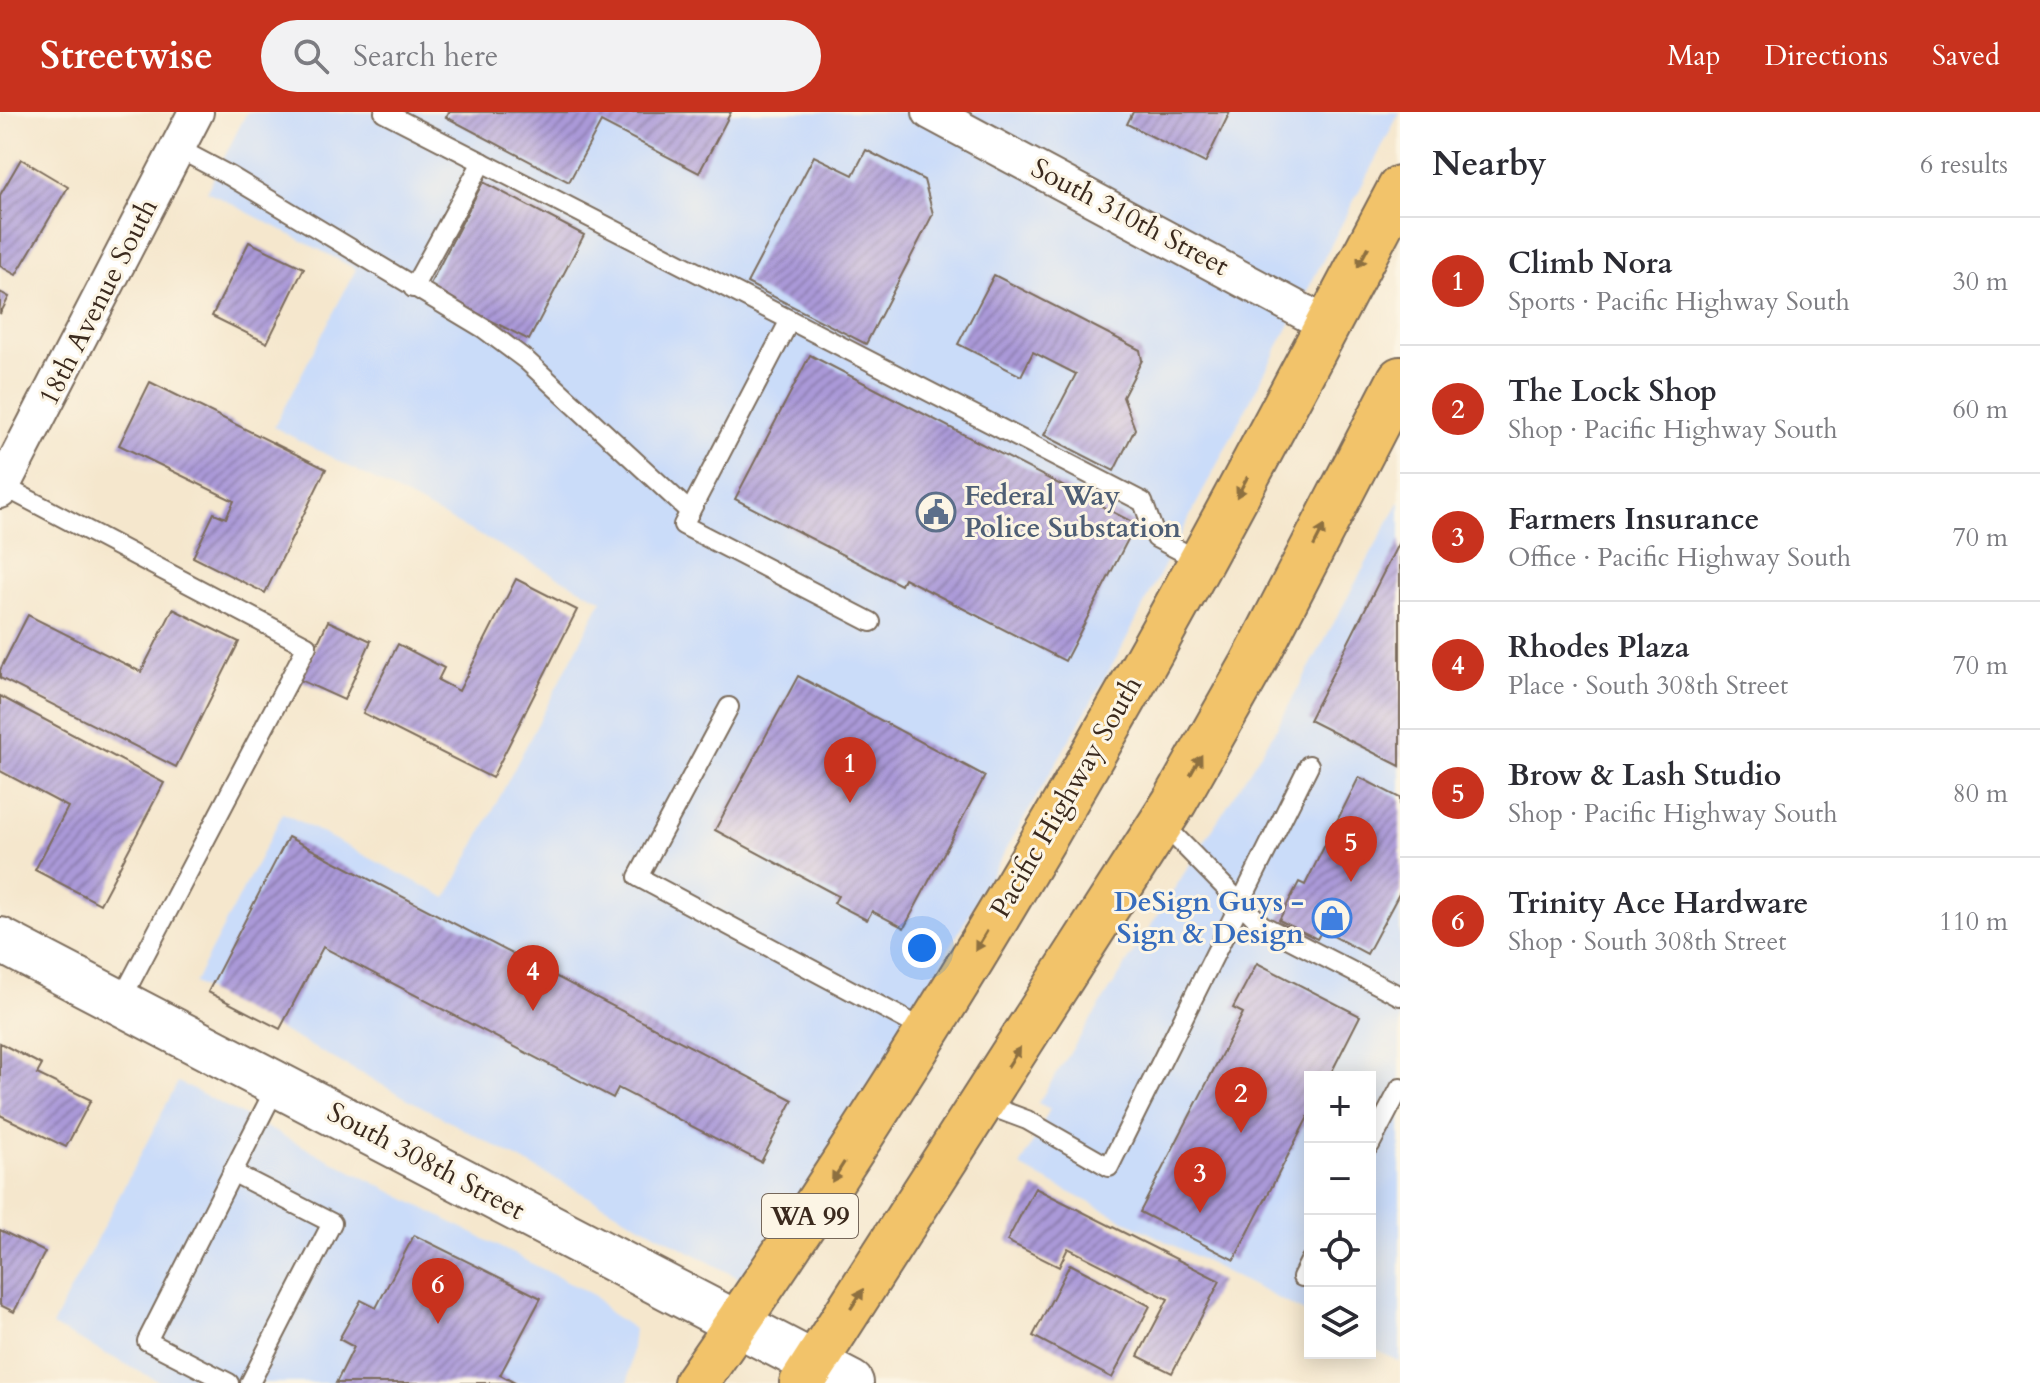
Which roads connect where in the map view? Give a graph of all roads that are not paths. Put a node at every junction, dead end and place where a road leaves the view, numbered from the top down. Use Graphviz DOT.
graph roads {
  1 [pos="196,112"];
  2 [pos="384,112"];
  3 [pos="930,112"];
  4 [pos="177,148"];
  5 [pos="482,162"];
  6 [pos="1400,188"];
  7 [pos="413,288"];
  8 [pos="790,320"];
  9 [pos="1328,325"];
  10 [pos="1400,379"];
  11 [pos="9,450"];
  12 [pos="1,489"];
  13 [pos="690,512"];
  14 [pos="1202,562"];
  15 [pos="871,622"];
  16 [pos="729,707"];
  17 [pos="1309,765"];
  18 [pos="1162,823"];
  19 [pos="1240,903"];
  20 [pos="0,940"];
  21 [pos="1400,996"];
  22 [pos="120,1002"];
  23 [pos="927,1031"];
  24 [pos="278,1083"];
  25 [pos="1400,1088"];
  26 [pos="984,1104"];
  27 [pos="1371,1143"];
  28 [pos="232,1172"];
  29 [pos="737,1324"];
  30 [pos="823,1377"];
  31 [pos="229,1383"];
  32 [pos="250,1383"];
  33 [pos="696,1383"];
  1 -- 4 [label="street, 18th Avenue South"];
  2 -- 5 [label="lane"];
  3 -- 9 [label="street, South 310th Street"];
  4 -- 7 [label="lane"];
  4 -- 11 [label="street, 18th Avenue South"];
  5 -- 7 [label="lane"];
  5 -- 8 [label="lane"];
  6 -- 9 [label="main road, Pacific Highway South / WA 99, one-way"];
  7 -- 13 [label="lane"];
  8 -- 13 [label="lane"];
  8 -- 14 [label="lane"];
  9 -- 14 [label="main road, Pacific Highway South / WA 99, one-way"];
  18 -- 10 [label="main road, WA 99, one-way"];
  11 -- 12 [label="street, 18th Avenue South"];
  12 -- 22 [label="lane"];
  13 -- 15 [label="lane"];
  14 -- 23 [label="main road, Pacific Highway South / WA 99, one-way"];
  16 -- 23 [label="lane"];
  17 -- 19 [label="lane"];
  18 -- 19 [label="lane"];
  26 -- 18 [label="main road, WA 99, one-way"];
  19 -- 21 [label="lane"];
  19 -- 26 [label="lane"];
  20 -- 22 [label="street, South 308th Street"];
  22 -- 24 [label="street, South 308th Street"];
  23 -- 29 [label="main road, Pacific Highway South / WA 99, one-way"];
  24 -- 28 [label="lane"];
  24 -- 29 [label="street, South 308th Street"];
  25 -- 27 [label="lane"];
  30 -- 26 [label="main road, WA 99, one-way"];
  28 -- 31 [label="lane"];
  28 -- 32 [label="lane"];
  29 -- 30 [label="street, South 308th Street"];
  29 -- 33 [label="main road, Pacific Highway South / WA 99"];
}
